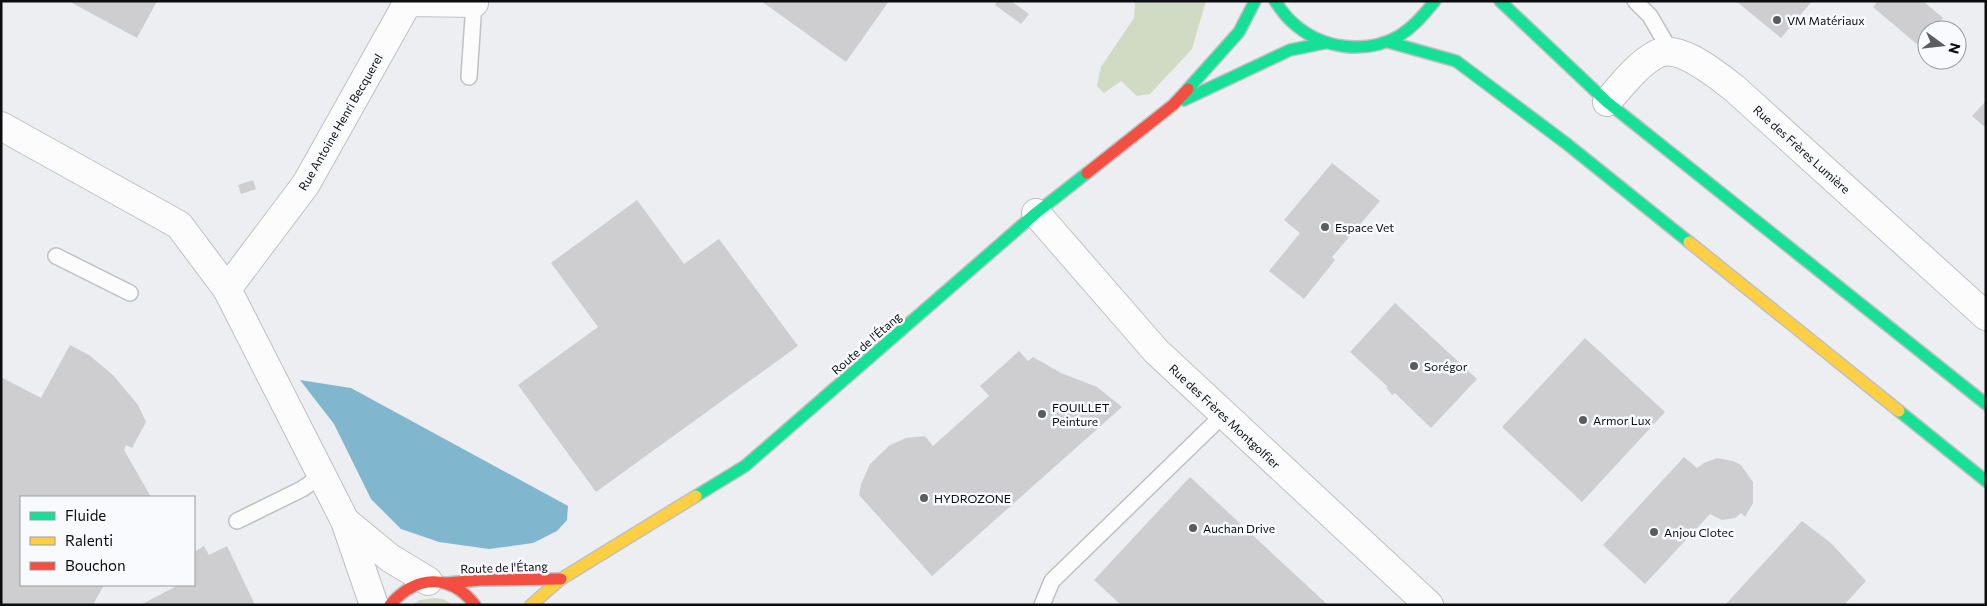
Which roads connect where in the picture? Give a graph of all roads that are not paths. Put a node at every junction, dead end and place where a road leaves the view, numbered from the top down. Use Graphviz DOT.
graph roads {
  1 [pos="1255,1"];
  2 [pos="1275,1"];
  3 [pos="1435,1"];
  4 [pos="1500,1"];
  5 [pos="474,3"];
  6 [pos="1643,4"];
  7 [pos="1388,42"];
  8 [pos="1324,43"];
  9 [pos="1671,52"];
  10 [pos="469,77"];
  11 [pos="1607,102"];
  12 [pos="1173,105"];
  13 [pos="1,126"];
  14 [pos="1036,213"];
  15 [pos="56,256"];
  16 [pos="227,289"];
  17 [pos="130,293"];
  18 [pos="1986,316"];
  19 [pos="1986,404"];
  20 [pos="1223,415"];
  21 [pos="321,476"];
  22 [pos="1986,481"];
  23 [pos="238,521"];
  24 [pos="345,521"];
  25 [pos="561,579"];
  26 [pos="438,582"];
  27 [pos="1425,603"];
  28 [pos="374,605"];
  29 [pos="390,605"];
  30 [pos="475,605"];
  31 [pos="531,605"];
  32 [pos="1042,605"];
  1 -- 12 [label="main road"];
  2 -- 8 [label="main road"];
  3 -- 7 [label="main road"];
  4 -- 11 [label="main road"];
  5 -- 10 [label="lane"];
  5 -- 16 [label="street, Rue Antoine Henri Becquerel"];
  6 -- 9 [label="lane"];
  7 -- 8 [label="main road"];
  7 -- 22 [label="main road"];
  8 -- 12 [label="main road"];
  9 -- 11 [label="street"];
  9 -- 18 [label="street, Rue des Frères Lumière"];
  11 -- 19 [label="main road"];
  12 -- 14 [label="main road, Route de l'Étang"];
  13 -- 16 [label="street"];
  14 -- 20 [label="street, Rue des Frères Montgolfier"];
  14 -- 25 [label="main road, Route de l'Étang"];
  15 -- 17 [label="lane"];
  16 -- 21 [label="street"];
  20 -- 27 [label="street, Rue des Frères Montgolfier"];
  20 -- 32 [label="lane"];
  21 -- 23 [label="lane"];
  21 -- 24 [label="street"];
  24 -- 26 [label="street"];
  24 -- 28 [label="street"];
  25 -- 26 [label="main road, Route de l'Étang"];
  25 -- 31 [label="main road, Route de l'Étang"];
  26 -- 29 [label="main road, Route de l'Étang"];
  26 -- 30 [label="main road"];
}
